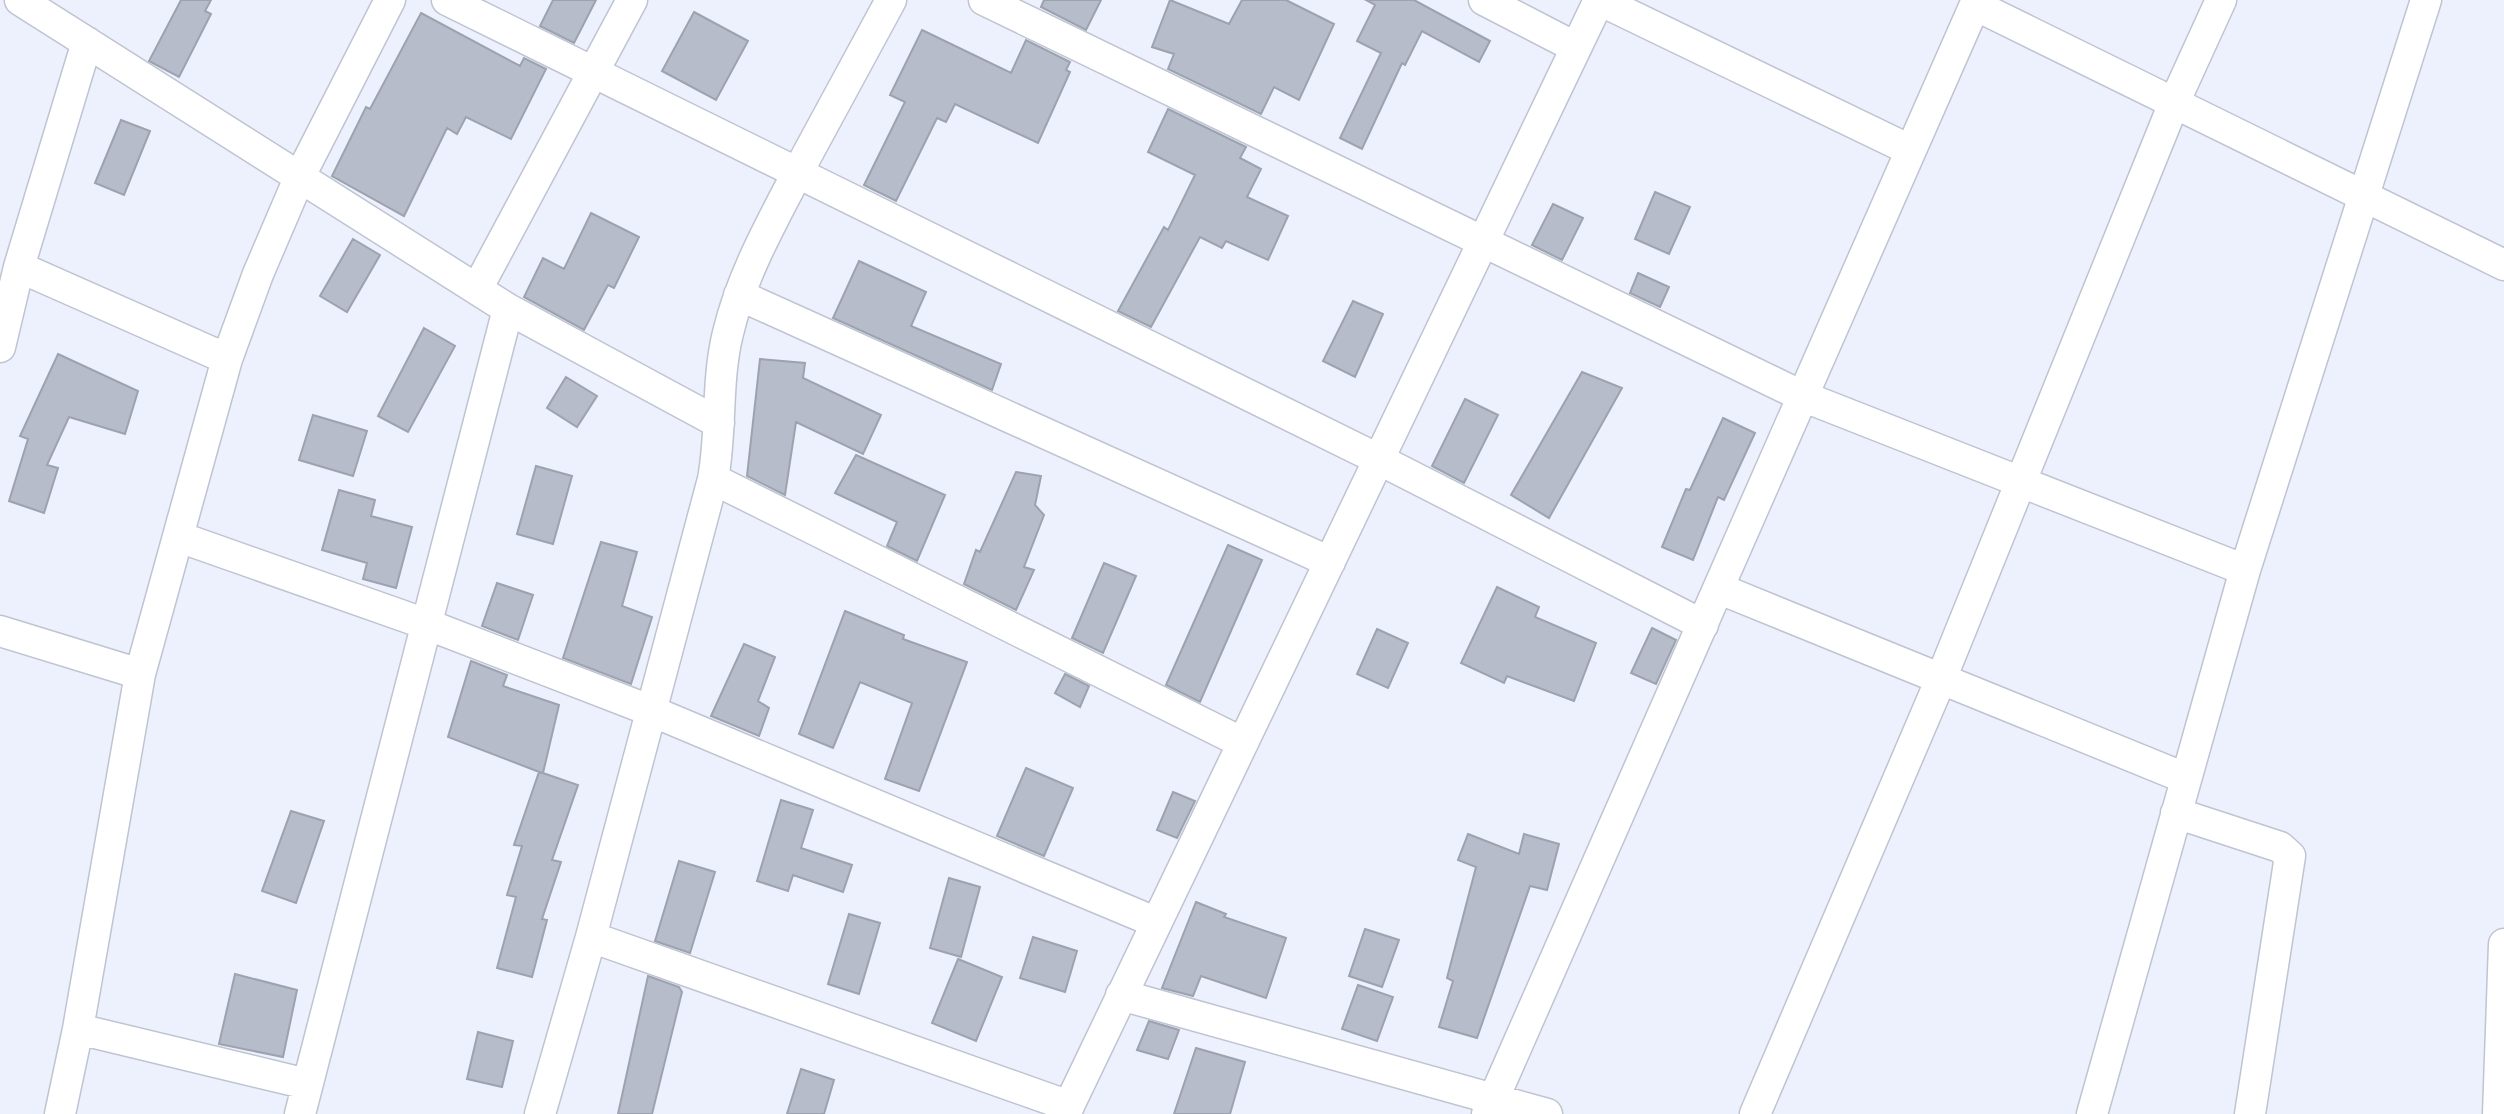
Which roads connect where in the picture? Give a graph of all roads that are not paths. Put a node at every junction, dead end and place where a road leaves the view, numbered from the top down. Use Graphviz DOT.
graph roads {
  1 [pos="20,0"];
  2 [pos="390,0"];
  3 [pos="447,0"];
  4 [pos="632,0"];
  5 [pos="891,0"];
  6 [pos="984,0"];
  7 [pos="1484,0"];
  8 [pos="2221,0"];
  9 [pos="2426,0"];
  10 [pos="1976,2"];
  11 [pos="87,42"];
  12 [pos="1575,47"];
  13 [pos="594,72"];
  14 [pos="2174,103"];
  15 [pos="1910,150"];
  16 [pos="798,173"];
  17 [pos="300,176"];
  18 [pos="2362,198"];
  19 [pos="1482,241"];
  20 [pos="2504,265"];
  21 [pos="19,267"];
  22 [pos="477,289"];
  23 [pos="739,295"];
  24 [pos="508,309"];
  25 [pos="0,347"];
  26 [pos="227,359"];
  27 [pos="1802,396"];
  28 [pos="719,423"];
  29 [pos="1378,459"];
  30 [pos="713,479"];
  31 [pos="2022,483"];
  32 [pos="179,537"];
  33 [pos="1330,562"];
  34 [pos="2245,570"];
  35 [pos="1720,589"];
  36 [pos="426,624"];
  37 [pos="1703,625"];
  38 [pos="0,631"];
  39 [pos="140,674"];
  40 [pos="1941,679"];
  41 [pos="649,710"];
  42 [pos="1243,743"];
  43 [pos="2185,778"];
  44 [pos="2176,813"];
  45 [pos="1155,922"];
  46 [pos="591,937"];
  47 [pos="2504,944"];
  48 [pos="1121,995"];
  49 [pos="78,1029"];
  50 [pos="2501,1061"];
  51 [pos="307,1084"];
  52 [pos="1490,1107"];
  53 [pos="1067,1110"];
  54 [pos="60,1114"];
  55 [pos="300,1114"];
  56 [pos="540,1114"];
  57 [pos="1547,1114"];
  58 [pos="1755,1114"];
  59 [pos="2092,1114"];
  60 [pos="2250,1114"];
  61 [pos="2498,1114"];
  1 -- 11 [label="street"];
  2 -- 17 [label="street"];
  3 -- 13 [label="street"];
  4 -- 13 [label="street"];
  5 -- 16 [label="street"];
  6 -- 19 [label="street"];
  7 -- 12 [label="street"];
  8 -- 14 [label="street"];
  9 -- 18 [label="street"];
  10 -- 14 [label="street"];
  10 -- 15 [label="street"];
  11 -- 17 [label="street"];
  11 -- 21 [label="street"];
  12 -- 15 [label="street"];
  12 -- 19 [label="street"];
  13 -- 16 [label="street"];
  13 -- 22 [label="street"];
  14 -- 18 [label="street"];
  14 -- 31 [label="street"];
  15 -- 27 [label="street"];
  16 -- 23 [label="street"];
  16 -- 29 [label="street"];
  17 -- 22 [label="street"];
  17 -- 26 [label="street"];
  18 -- 20 [label="street"];
  18 -- 34 [label="street"];
  19 -- 27 [label="street"];
  19 -- 29 [label="street"];
  21 -- 25 [label="street"];
  21 -- 26 [label="street"];
  22 -- 24 [label="street"];
  23 -- 28 [label="street"];
  23 -- 33 [label="street"];
  24 -- 28 [label="street"];
  24 -- 36 [label="street"];
  26 -- 32 [label="street"];
  27 -- 31 [label="street"];
  27 -- 35 [label="street"];
  28 -- 30 [label="street"];
  29 -- 33 [label="street"];
  29 -- 37 [label="street"];
  30 -- 41 [label="street"];
  30 -- 42 [label="street"];
  31 -- 34 [label="street"];
  31 -- 40 [label="street"];
  32 -- 36 [label="street"];
  32 -- 39 [label="street"];
  33 -- 42 [label="street"];
  34 -- 43 [label="street"];
  35 -- 37 [label="street"];
  35 -- 40 [label="street"];
  36 -- 41 [label="street"];
  36 -- 51 [label="street"];
  37 -- 52 [label="street"];
  38 -- 39 [label="street"];
  39 -- 49 [label="street"];
  40 -- 43 [label="street"];
  40 -- 58 [label="street"];
  41 -- 45 [label="street"];
  41 -- 46 [label="street"];
  42 -- 45 [label="street"];
  43 -- 44 [label="street"];
  44 -- 59 [label="street"];
  44 -- 60 [label="street"];
  45 -- 48 [label="street"];
  46 -- 53 [label="street"];
  46 -- 56 [label="street"];
  47 -- 50 [label="street"];
  48 -- 52 [label="street"];
  48 -- 53 [label="street"];
  49 -- 51 [label="street"];
  49 -- 54 [label="street"];
  50 -- 61 [label="street"];
  51 -- 55 [label="street"];
  52 -- 57 [label="street"];
}
